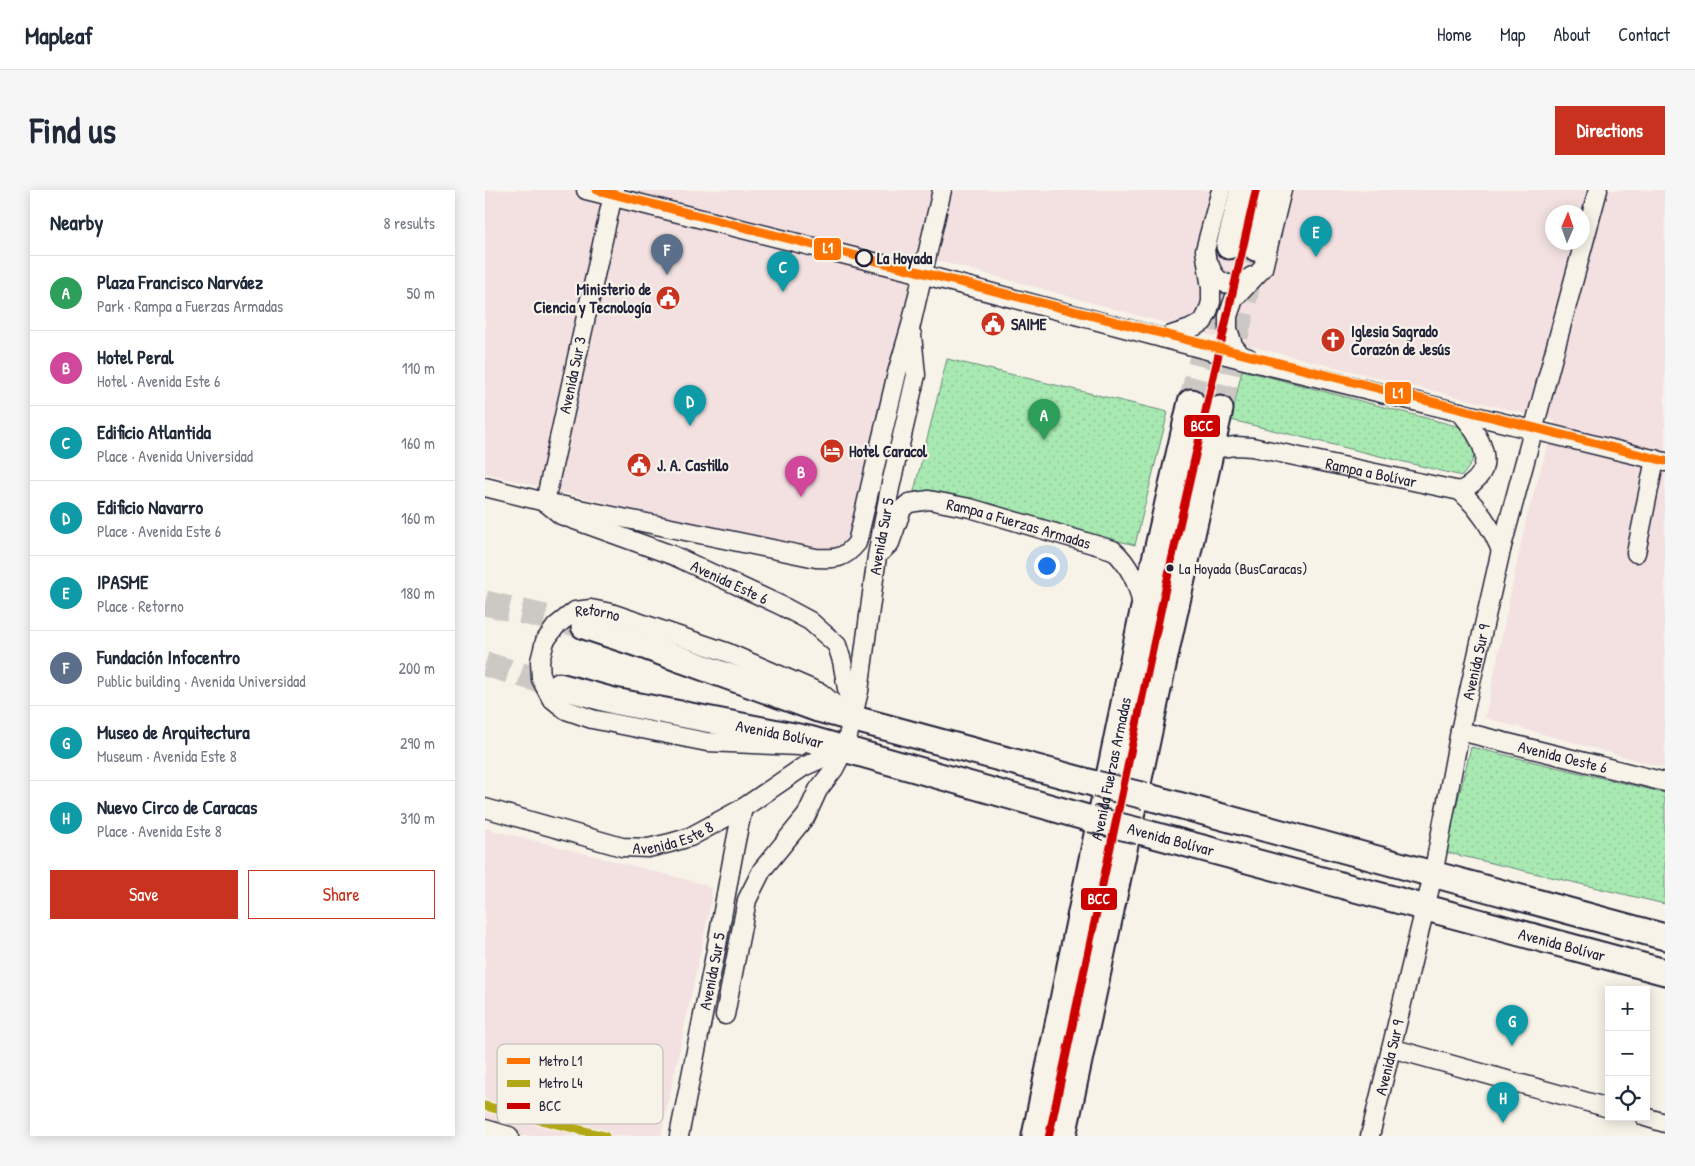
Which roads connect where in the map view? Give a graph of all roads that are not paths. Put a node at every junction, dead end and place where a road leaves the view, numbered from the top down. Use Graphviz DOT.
graph roads {
  1 [pos="587,190"];
  2 [pos="942,190"];
  3 [pos="1221,190"];
  4 [pos="1243,190"];
  5 [pos="1269,190"];
  6 [pos="1282,190"];
  7 [pos="1598,190"];
  8 [pos="613,193"];
  9 [pos="1217,248"];
  10 [pos="1259,258"];
  11 [pos="923,275"];
  12 [pos="911,325"];
  13 [pos="1162,338"];
  14 [pos="1263,364"];
  15 [pos="1191,402"];
  16 [pos="1220,409"];
  17 [pos="1460,412"];
  18 [pos="1533,429"];
  19 [pos="1210,449"];
  20 [pos="1660,460"];
  21 [pos="485,486"];
  22 [pos="1460,491"];
  23 [pos="545,502"];
  24 [pos="1501,550"];
  25 [pos="850,552"];
  26 [pos="1636,553"];
  27 [pos="877,556"];
  28 [pos="1141,622"];
  29 [pos="584,626"];
  30 [pos="559,686"];
  31 [pos="853,719"];
  32 [pos="1460,731"];
  33 [pos="845,748"];
  34 [pos="1665,782"];
  35 [pos="485,808"];
  36 [pos="743,808"];
  37 [pos="1433,875"];
  38 [pos="1425,908"];
  39 [pos="1665,937"];
  40 [pos="1665,972"];
  41 [pos="725,1015"];
  42 [pos="1391,1048"];
  43 [pos="1605,1107"];
  44 [pos="1650,1118"];
  45 [pos="1665,1123"];
  46 [pos="485,1130"];
  47 [pos="509,1136"];
  48 [pos="679,1136"];
  49 [pos="1035,1136"];
  50 [pos="1063,1136"];
  51 [pos="1370,1136"];
  1 -- 8 [label="street"];
  2 -- 11 [label="street, Avenida Sur 5"];
  3 -- 9 [label="street"];
  4 -- 9 [label="main road"];
  5 -- 10 [label="main road"];
  6 -- 10 [label="street"];
  7 -- 18 [label="street, Avenida Sur 9"];
  8 -- 11 [label="street"];
  8 -- 23 [label="street, Avenida Sur 3"];
  9 -- 10 [label="street"];
  9 -- 13 [label="street"];
  10 -- 14 [label="street"];
  11 -- 12 [label="street, Avenida Sur 5"];
  11 -- 13 [label="street"];
  12 -- 25 [label="street, Avenida Sur 5"];
  12 -- 27 [label="street, Avenida Sur 5"];
  13 -- 14 [label="street"];
  14 -- 17 [label="street"];
  15 -- 28 [label="main road, Avenida Fuerzas Armadas"];
  16 -- 19 [label="main road, Avenida Fuerzas Armadas"];
  17 -- 18 [label="street"];
  17 -- 22 [label="street"];
  18 -- 20 [label="street"];
  18 -- 24 [label="street, Avenida Sur 9"];
  19 -- 22 [label="street, Rampa a Bolívar"];
  19 -- 50 [label="main road, Avenida Fuerzas Armadas"];
  20 -- 26 [label="street"];
  21 -- 23 [label="street, Avenida Este 6"];
  22 -- 24 [label="street"];
  23 -- 25 [label="street, Avenida Este 6"];
  23 -- 31 [label="street, Avenida Este 6"];
  24 -- 32 [label="street, Avenida Sur 9"];
  27 -- 28 [label="street, Rampa a Fuerzas Armadas"];
  27 -- 31 [label="street, Avenida Sur 5"];
  28 -- 49 [label="main road, Avenida Fuerzas Armadas"];
  29 -- 31 [label="main road, Avenida Bolívar"];
  30 -- 33 [label="main road, Avenida Bolívar"];
  31 -- 33 [label="street, Avenida Sur 5"];
  31 -- 33 [label="street, Retorno"];
  31 -- 37 [label="main road, Avenida Bolívar, bridge"];
  32 -- 34 [label="street, Avenida Oeste 6"];
  32 -- 37 [label="street, Avenida Sur 9"];
  33 -- 36 [label="street, Avenida Este 8"];
  33 -- 38 [label="main road, Avenida Bolívar, bridge"];
  33 -- 41 [label="street, Avenida Sur 5"];
  35 -- 36 [label="street, Avenida Este 8"];
  36 -- 48 [label="street, Avenida Sur 5"];
  37 -- 38 [label="street, Avenida Sur 9"];
  37 -- 39 [label="main road, Avenida Bolívar"];
  38 -- 40 [label="main road, Avenida Bolívar"];
  38 -- 42 [label="street, Avenida Sur 9"];
  42 -- 43 [label="street"];
  42 -- 51 [label="street, Avenida Sur 9"];
  44 -- 45 [label="street"];
  46 -- 47 [label="street"];
}
